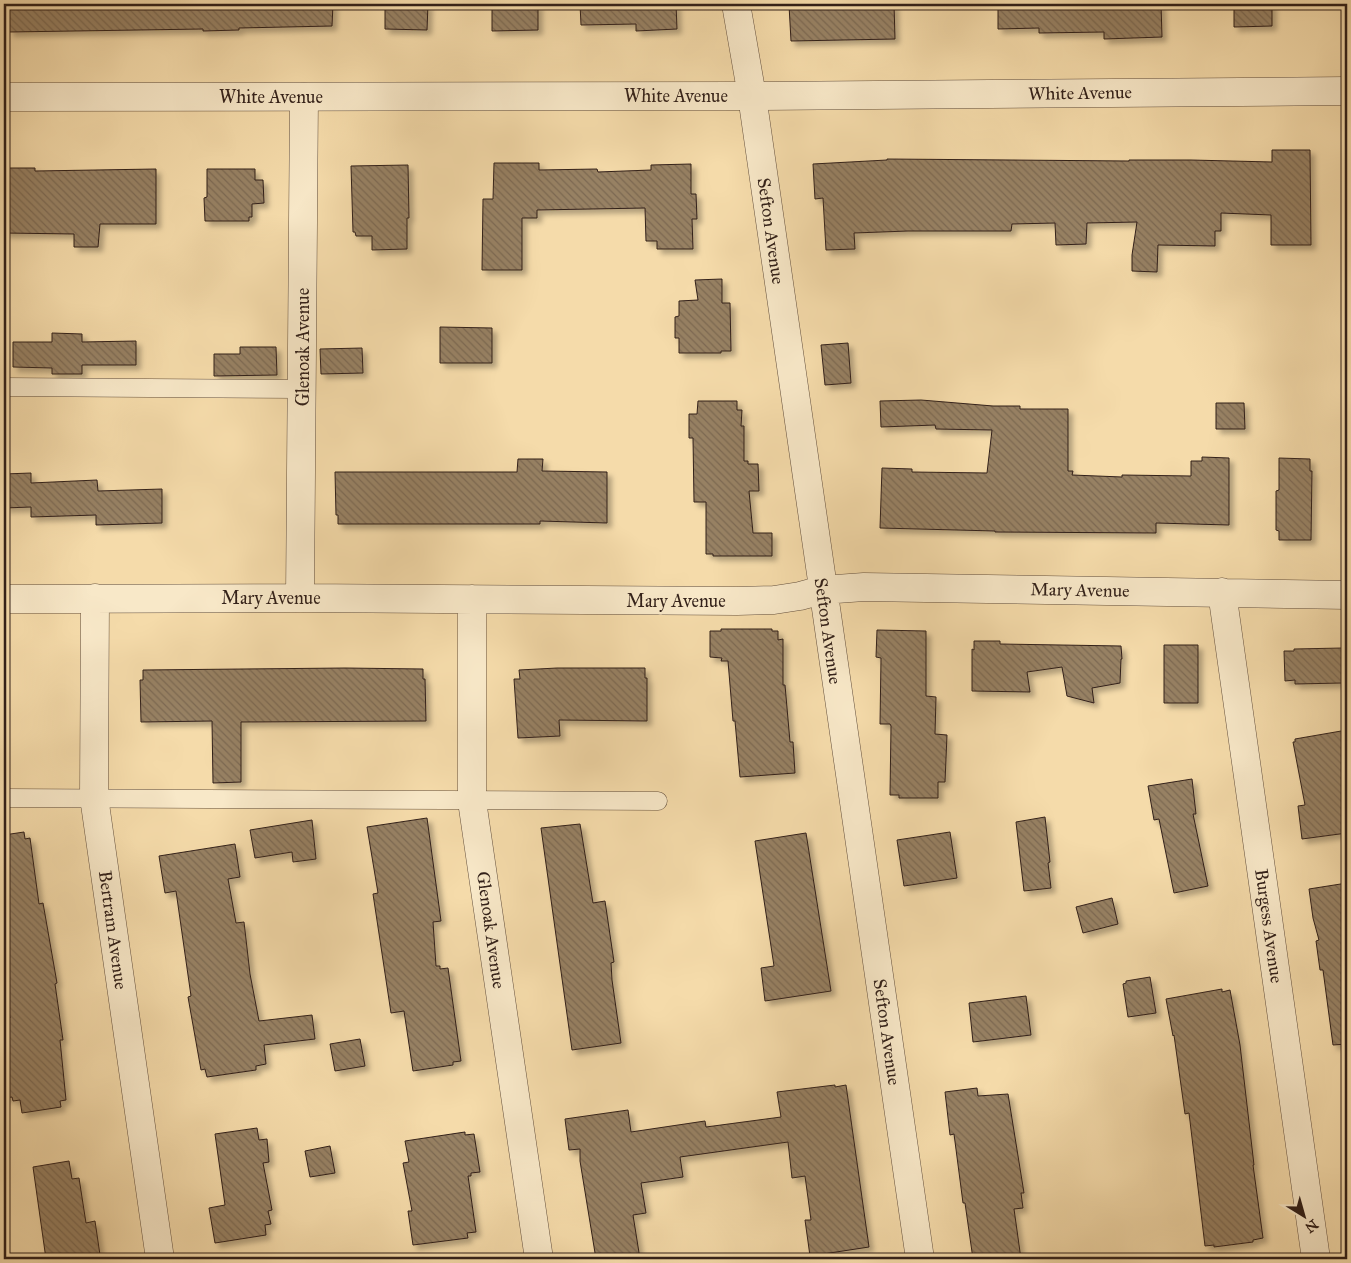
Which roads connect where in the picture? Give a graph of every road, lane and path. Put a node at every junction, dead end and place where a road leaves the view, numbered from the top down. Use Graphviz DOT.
graph roads {
  1 [pos="736,4"];
  2 [pos="1347,91"];
  3 [pos="752,96"];
  4 [pos="4,97"];
  5 [pos="304,97"];
  6 [pos="4,387"];
  7 [pos="302,389"];
  8 [pos="822,590"];
  9 [pos="1222,592"];
  10 [pos="1347,595"];
  11 [pos="94,598"];
  12 [pos="300,598"];
  13 [pos="4,599"];
  14 [pos="472,600"];
  15 [pos="94,797"];
  16 [pos="4,798"];
  17 [pos="472,801"];
  18 [pos="658,801"];
  19 [pos="160,1259"];
  20 [pos="539,1259"];
  21 [pos="920,1259"];
  22 [pos="1316,1259"];
  1 -- 3 [label="street, Sefton Avenue"];
  2 -- 3 [label="street, White Avenue"];
  3 -- 5 [label="street, White Avenue"];
  3 -- 8 [label="street, Sefton Avenue"];
  4 -- 5 [label="street, White Avenue"];
  5 -- 7 [label="street, Glenoak Avenue"];
  6 -- 7 [label="lane"];
  7 -- 12 [label="street, Glenoak Avenue"];
  8 -- 9 [label="street, Mary Avenue"];
  8 -- 14 [label="street, Mary Avenue"];
  8 -- 21 [label="street, Sefton Avenue"];
  9 -- 10 [label="street, Mary Avenue"];
  9 -- 22 [label="street, Burgess Avenue"];
  11 -- 12 [label="street, Mary Avenue"];
  11 -- 13 [label="street, Mary Avenue"];
  11 -- 15 [label="street, Bertram Avenue"];
  12 -- 14 [label="street, Mary Avenue"];
  14 -- 17 [label="street, Glenoak Avenue"];
  15 -- 16 [label="lane"];
  15 -- 17 [label="lane"];
  15 -- 19 [label="street, Bertram Avenue"];
  17 -- 18 [label="lane"];
  17 -- 20 [label="street, Glenoak Avenue"];
}
